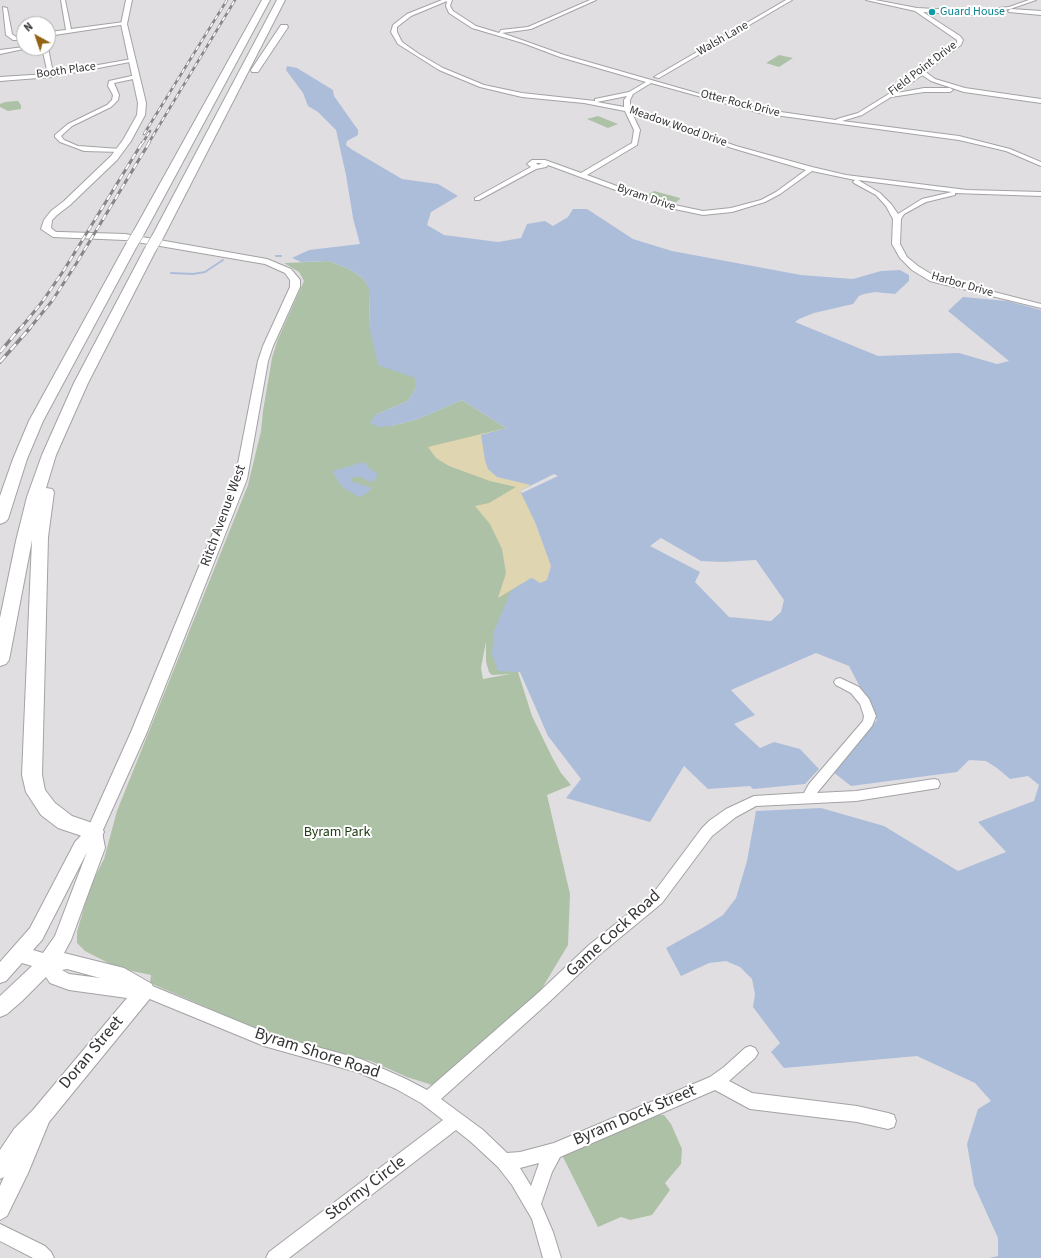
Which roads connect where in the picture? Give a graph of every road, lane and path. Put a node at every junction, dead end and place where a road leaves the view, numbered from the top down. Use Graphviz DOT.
graph roads {
  1 [pos="63,0"];
  2 [pos="129,0"];
  3 [pos="266,0"];
  4 [pos="281,0"];
  5 [pos="446,0"];
  6 [pos="450,0"];
  7 [pos="594,0"];
  8 [pos="790,0"];
  9 [pos="868,0"];
  10 [pos="1034,0"];
  11 [pos="906,1"];
  12 [pos="4,5"];
  13 [pos="897,6"];
  14 [pos="424,8"];
  15 [pos="448,9"];
  16 [pos="917,10"];
  17 [pos="998,10"];
  18 [pos="1041,13"];
  19 [pos="124,24"];
  20 [pos="284,27"];
  21 [pos="530,28"];
  22 [pos="69,31"];
  23 [pos="494,32"];
  24 [pos="56,33"];
  25 [pos="16,38"];
  26 [pos="526,42"];
  27 [pos="16,49"];
  28 [pos="0,52"];
  29 [pos="47,56"];
  30 [pos="132,61"];
  31 [pos="923,70"];
  32 [pos="52,75"];
  33 [pos="136,77"];
  34 [pos="657,77"];
  35 [pos="0,78"];
  36 [pos="651,81"];
  37 [pos="964,90"];
  38 [pos="631,93"];
  39 [pos="887,97"];
  40 [pos="584,101"];
  41 [pos="1041,101"];
  42 [pos="628,109"];
  43 [pos="860,114"];
  44 [pos="827,121"];
  45 [pos="873,127"];
  46 [pos="213,130"];
  47 [pos="120,151"];
  48 [pos="1041,164"];
  49 [pos="810,169"];
  50 [pos="582,175"];
  51 [pos="846,177"];
  52 [pos="967,192"];
  53 [pos="1041,194"];
  54 [pos="477,199"];
  55 [pos="897,219"];
  56 [pos="1041,306"];
  57 [pos="57,437"];
  58 [pos="28,440"];
  59 [pos="0,493"];
  60 [pos="0,519"];
  61 [pos="0,660"];
  62 [pos="840,682"];
  63 [pos="934,784"];
  64 [pos="808,799"];
  65 [pos="94,832"];
  66 [pos="20,954"];
  67 [pos="47,963"];
  68 [pos="0,975"];
  69 [pos="145,990"];
  70 [pos="0,1008"];
  71 [pos="750,1053"];
  72 [pos="715,1082"];
  73 [pos="428,1100"];
  74 [pos="40,1117"];
  75 [pos="456,1120"];
  76 [pos="888,1121"];
  77 [pos="554,1151"];
  78 [pos="504,1162"];
  79 [pos="0,1169"];
  80 [pos="533,1204"];
  81 [pos="0,1209"];
  82 [pos="0,1232"];
  83 [pos="45,1258"];
  84 [pos="275,1258"];
  85 [pos="552,1258"];
  1 -- 22 [label="street"];
  2 -- 19 [label="main road"];
  3 -- 58 [label="highway"];
  4 -- 46 [label="highway"];
  5 -- 14 [label="street, Meadow Wood Drive"];
  6 -- 15 [label="street"];
  7 -- 21 [label="street"];
  8 -- 34 [label="street, Walsh Lane"];
  9 -- 13 [label="street"];
  10 -- 17 [label="street"];
  11 -- 13 [label="street"];
  12 -- 25 [label="street"];
  13 -- 16 [label="street"];
  14 -- 15 [label="street"];
  14 -- 40 [label="street, Meadow Wood Drive"];
  15 -- 23 [label="street, Otter Rock Drive"];
  16 -- 17 [label="street"];
  16 -- 31 [label="street, Field Point Drive"];
  17 -- 18 [label="street"];
  19 -- 22 [label="street"];
  19 -- 30 [label="main road"];
  20 -- 46 [label="highway"];
  21 -- 23 [label="street"];
  21 -- 26 [label="street"];
  22 -- 24 [label="street"];
  23 -- 26 [label="street, Otter Rock Drive"];
  26 -- 36 [label="street, Otter Rock Drive"];
  27 -- 28 [label="street"];
  29 -- 32 [label="street"];
  30 -- 32 [label="street, Booth Place"];
  30 -- 33 [label="main road"];
  31 -- 37 [label="street"];
  31 -- 39 [label="street, Field Point Drive"];
  32 -- 35 [label="street, Booth Place"];
  33 -- 47 [label="main road"];
  33 -- 47 [label="street"];
  36 -- 38 [label="street"];
  36 -- 44 [label="street, Otter Rock Drive"];
  37 -- 39 [label="street"];
  37 -- 41 [label="street"];
  38 -- 40 [label="street"];
  38 -- 42 [label="street"];
  39 -- 43 [label="street, Field Point Drive"];
  40 -- 42 [label="street, Meadow Wood Drive"];
  42 -- 49 [label="street, Meadow Wood Drive"];
  42 -- 50 [label="street"];
  43 -- 44 [label="street, Field Point Drive"];
  43 -- 45 [label="street"];
  44 -- 45 [label="street, Otter Rock Drive"];
  45 -- 48 [label="street, Otter Rock Drive"];
  46 -- 57 [label="highway"];
  47 -- 65 [label="main road, Ritch Avenue West"];
  49 -- 50 [label="street, Byram Drive"];
  49 -- 51 [label="street, Meadow Wood Drive"];
  50 -- 54 [label="street, Byram Drive"];
  51 -- 52 [label="street, Meadow Wood Drive"];
  51 -- 55 [label="street"];
  52 -- 53 [label="street, Meadow Wood Drive"];
  52 -- 55 [label="street"];
  55 -- 56 [label="street, Harbor Drive"];
  57 -- 61 [label="highway"];
  57 -- 65 [label="highway"];
  58 -- 59 [label="highway"];
  58 -- 60 [label="highway"];
  62 -- 64 [label="street"];
  63 -- 64 [label="street, Game Cock Road"];
  64 -- 73 [label="street, Game Cock Road"];
  65 -- 66 [label="main road, Ritch Avenue West"];
  65 -- 67 [label="main road, Ritch Avenue West"];
  66 -- 67 [label="main road"];
  66 -- 68 [label="main road, Ritch Avenue West"];
  67 -- 69 [label="main road, Byram Shore Road"];
  67 -- 70 [label="main road, Ritch Avenue West"];
  69 -- 73 [label="street, Byram Shore Road"];
  69 -- 74 [label="main road, Doran Street"];
  71 -- 72 [label="street, Byram Dock Street"];
  72 -- 76 [label="street"];
  72 -- 77 [label="street, Byram Dock Street"];
  73 -- 75 [label="street, Byram Shore Road"];
  74 -- 79 [label="main road, Doran Street"];
  74 -- 81 [label="main road, Doran Street"];
  75 -- 78 [label="street, Byram Shore Road"];
  75 -- 84 [label="street, Stormy Circle"];
  77 -- 78 [label="street, Byram Dock Street"];
  77 -- 80 [label="street"];
  78 -- 80 [label="street, Byram Shore Road"];
  80 -- 85 [label="street, Byram Shore Road"];
  82 -- 83 [label="street"];
}
